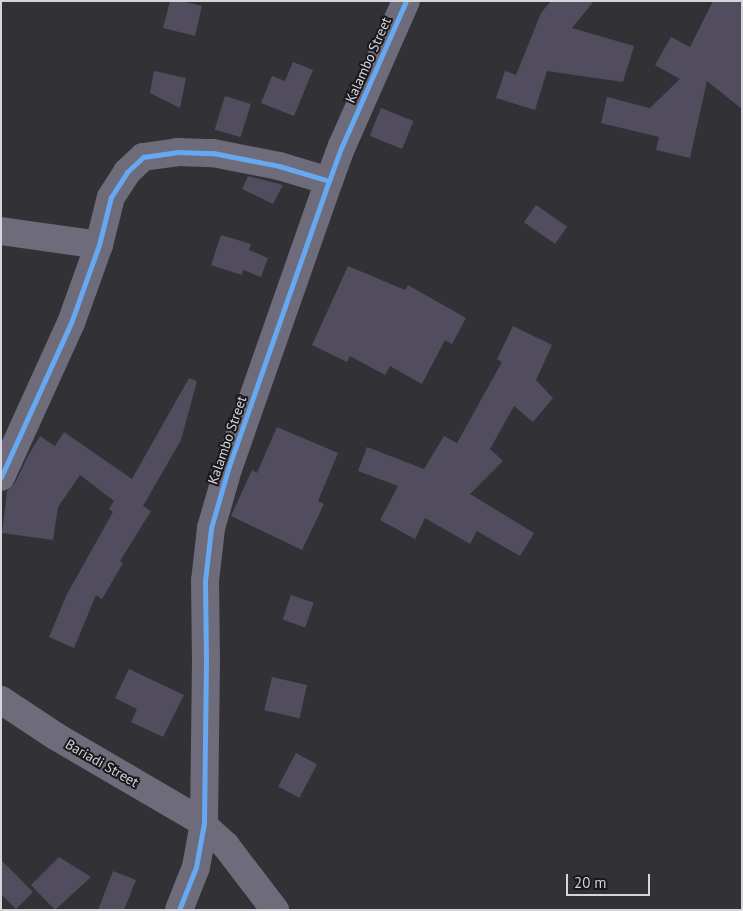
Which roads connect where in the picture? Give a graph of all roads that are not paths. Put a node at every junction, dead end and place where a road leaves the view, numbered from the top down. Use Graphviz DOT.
graph roads {
  1 [pos="406,1"];
  2 [pos="329,181"];
  3 [pos="1,231"];
  4 [pos="99,245"];
  5 [pos="1,477"];
  6 [pos="1,700"];
  7 [pos="204,824"];
  8 [pos="179,910"];
  9 [pos="275,910"];
  1 -- 2 [label="street, Kalambo Street"];
  2 -- 4 [label="street"];
  2 -- 7 [label="street, Kalambo Street"];
  3 -- 4 [label="street"];
  4 -- 5 [label="street"];
  6 -- 7 [label="street, Bariadi Street"];
  7 -- 8 [label="street, Kalambo Street"];
  7 -- 9 [label="street, Bariadi Street"];
}
